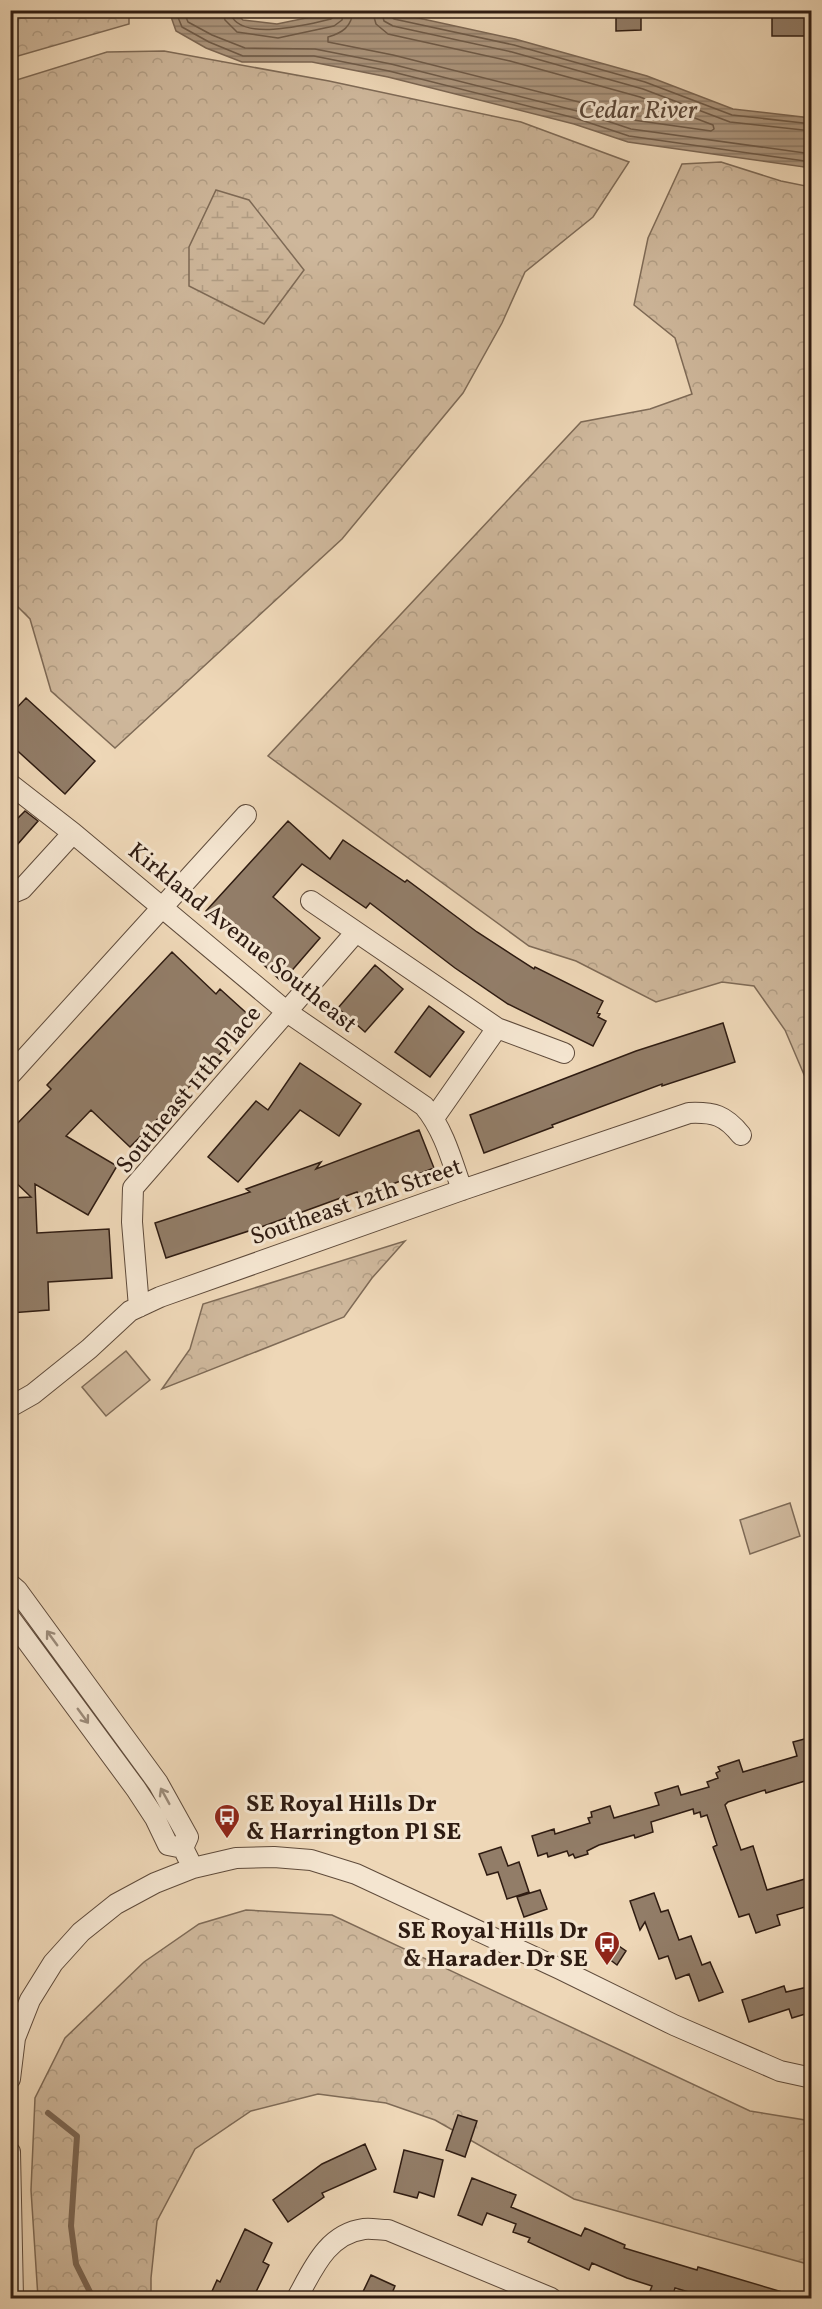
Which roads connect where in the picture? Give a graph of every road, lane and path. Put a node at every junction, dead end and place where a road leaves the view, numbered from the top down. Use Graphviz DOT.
graph roads {
  1 [pos="14,786"];
  2 [pos="246,815"];
  3 [pos="74,833"];
  4 [pos="10,894"];
  5 [pos="312,901"];
  6 [pos="162,907"];
  7 [pos="356,932"];
  8 [pos="287,1011"];
  9 [pos="497,1028"];
  10 [pos="564,1053"];
  11 [pos="10,1075"];
  12 [pos="434,1118"];
  13 [pos="741,1135"];
  14 [pos="462,1190"];
  15 [pos="139,1307"];
  16 [pos="10,1407"];
  17 [pos="10,1584"];
  18 [pos="10,1618"];
  19 [pos="183,1848"];
  20 [pos="194,1868"];
  21 [pos="812,2078"];
  22 [pos="10,2079"];
  23 [pos="10,2152"];
  24 [pos="13,2298"];
  25 [pos="297,2298"];
  26 [pos="550,2298"];
  1 -- 3 [label="street, Kirkland Avenue Southeast"];
  2 -- 6 [label="street"];
  3 -- 4 [label="street"];
  3 -- 6 [label="street, Kirkland Avenue Southeast"];
  5 -- 7 [label="street"];
  6 -- 8 [label="street, Kirkland Avenue Southeast"];
  6 -- 11 [label="street"];
  7 -- 8 [label="street, Southeast 11th Place"];
  7 -- 9 [label="street"];
  8 -- 12 [label="street, Kirkland Avenue Southeast"];
  8 -- 15 [label="street, Southeast 11th Place"];
  9 -- 10 [label="street"];
  9 -- 12 [label="street"];
  12 -- 14 [label="street, Kirkland Avenue Southeast"];
  13 -- 14 [label="street, Southeast 12th Street"];
  14 -- 15 [label="street, Southeast 12th Street"];
  15 -- 16 [label="street, Southeast 12th Street"];
  19 -- 17 [label="street, one-way"];
  18 -- 19 [label="street, one-way"];
  19 -- 20 [label="street"];
  20 -- 21 [label="street"];
  20 -- 22 [label="street"];
  23 -- 24 [label="street"];
  25 -- 26 [label="street"];
}
